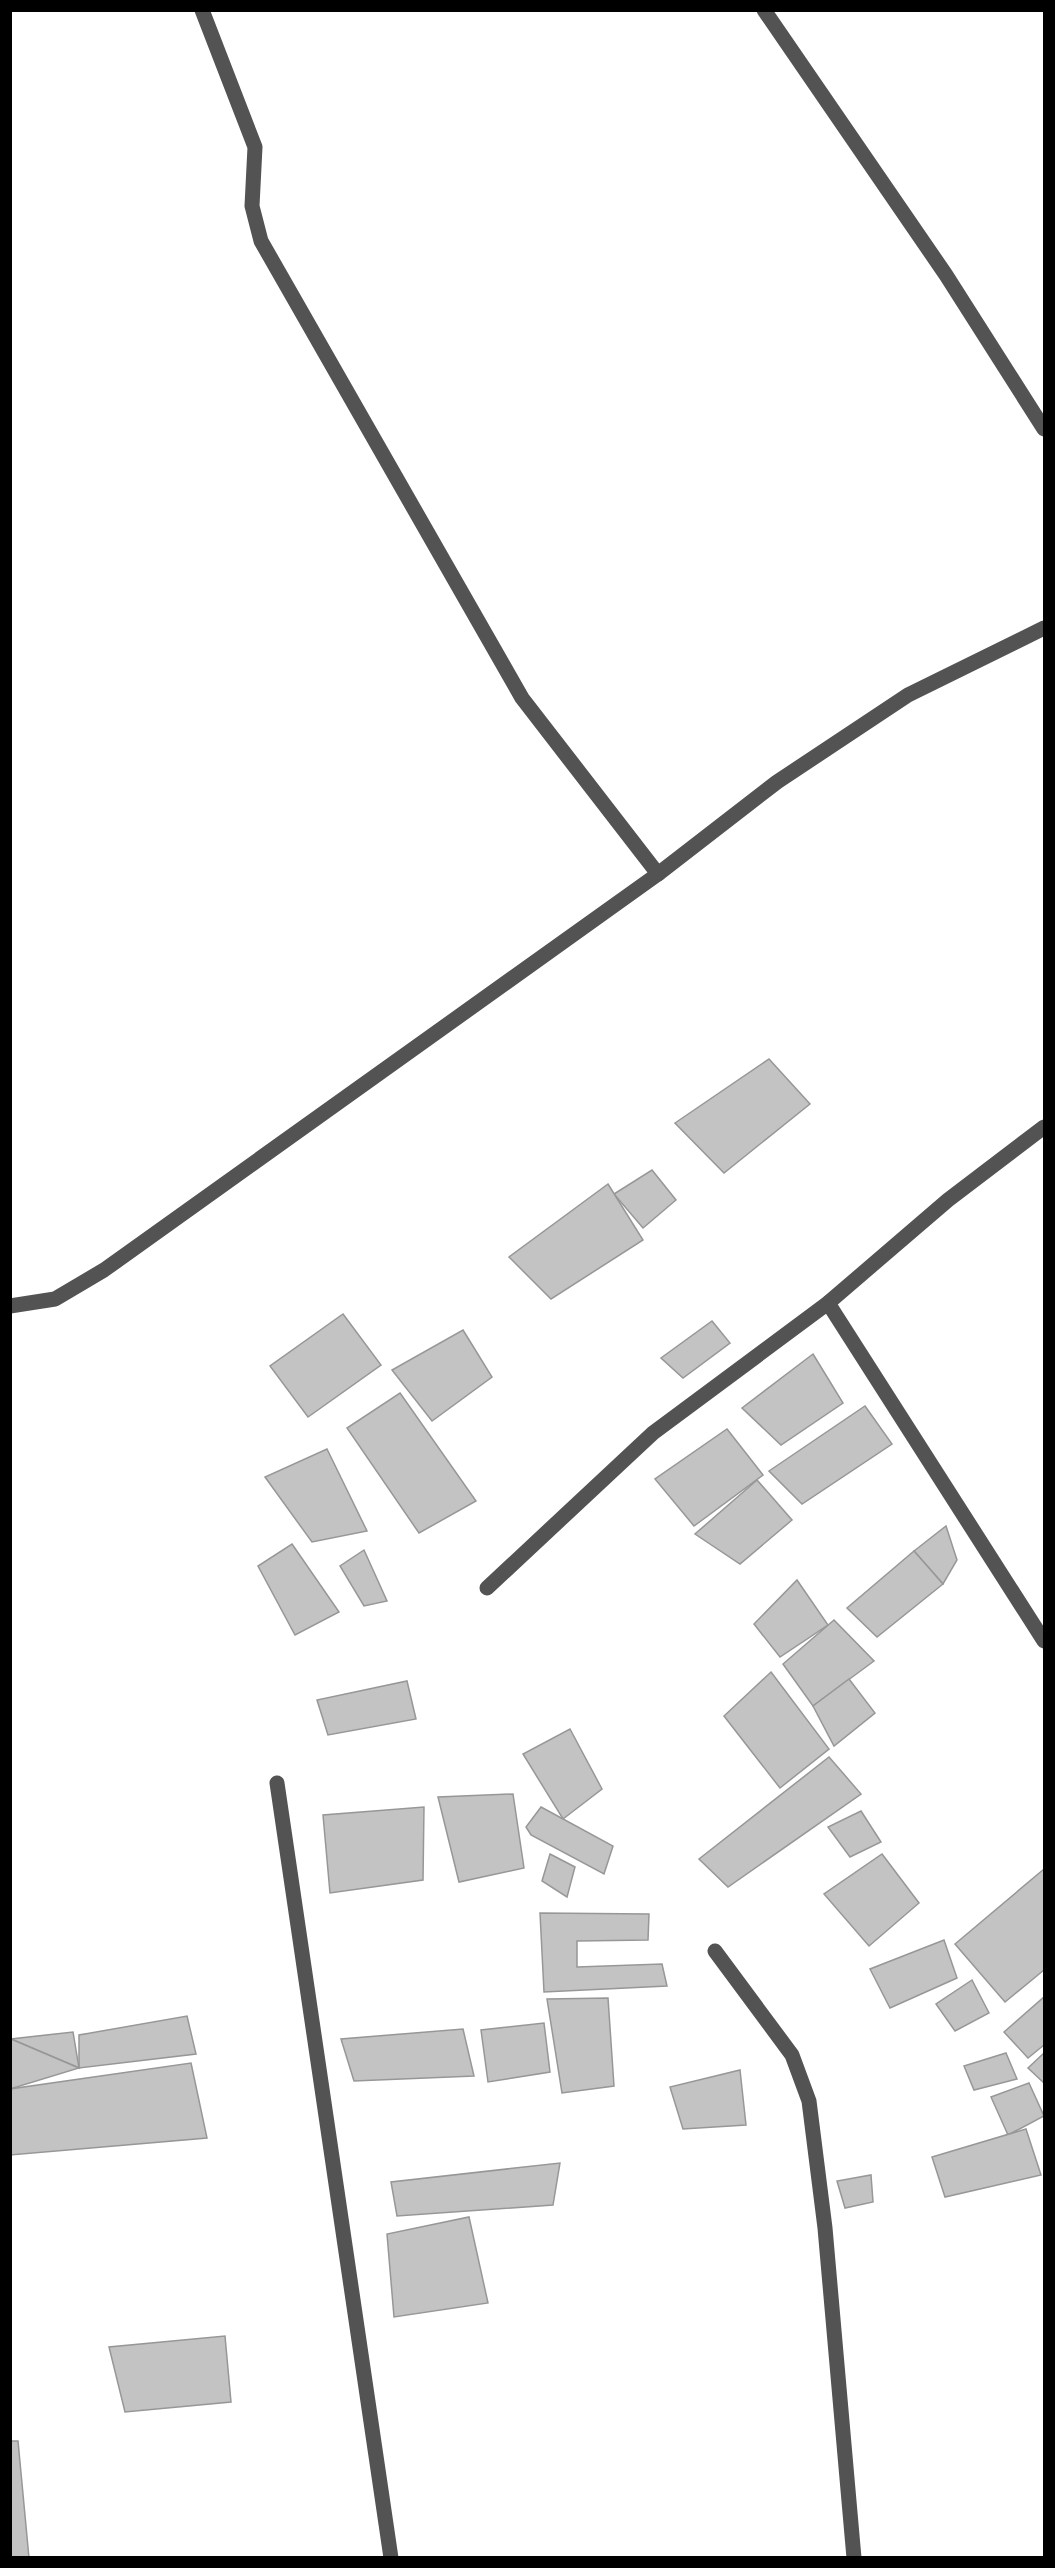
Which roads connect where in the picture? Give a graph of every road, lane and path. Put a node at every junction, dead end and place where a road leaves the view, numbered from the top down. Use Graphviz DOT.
graph roads {
  1 [pos="202,10"];
  2 [pos="764,10"];
  3 [pos="1044,429"];
  4 [pos="1044,628"];
  5 [pos="658,874"];
  6 [pos="1044,1127"];
  7 [pos="828,1303"];
  8 [pos="10,1306"];
  9 [pos="487,1588"];
  10 [pos="1044,1641"];
  11 [pos="277,1783"];
  12 [pos="715,1951"];
  13 [pos="391,2558"];
  14 [pos="854,2558"];
  1 -- 5 [label="street"];
  2 -- 3 [label="street"];
  4 -- 5 [label="street"];
  5 -- 8 [label="street"];
  6 -- 7 [label="street"];
  7 -- 9 [label="street"];
  7 -- 10 [label="street"];
  11 -- 13 [label="street"];
  12 -- 14 [label="street"];
}
